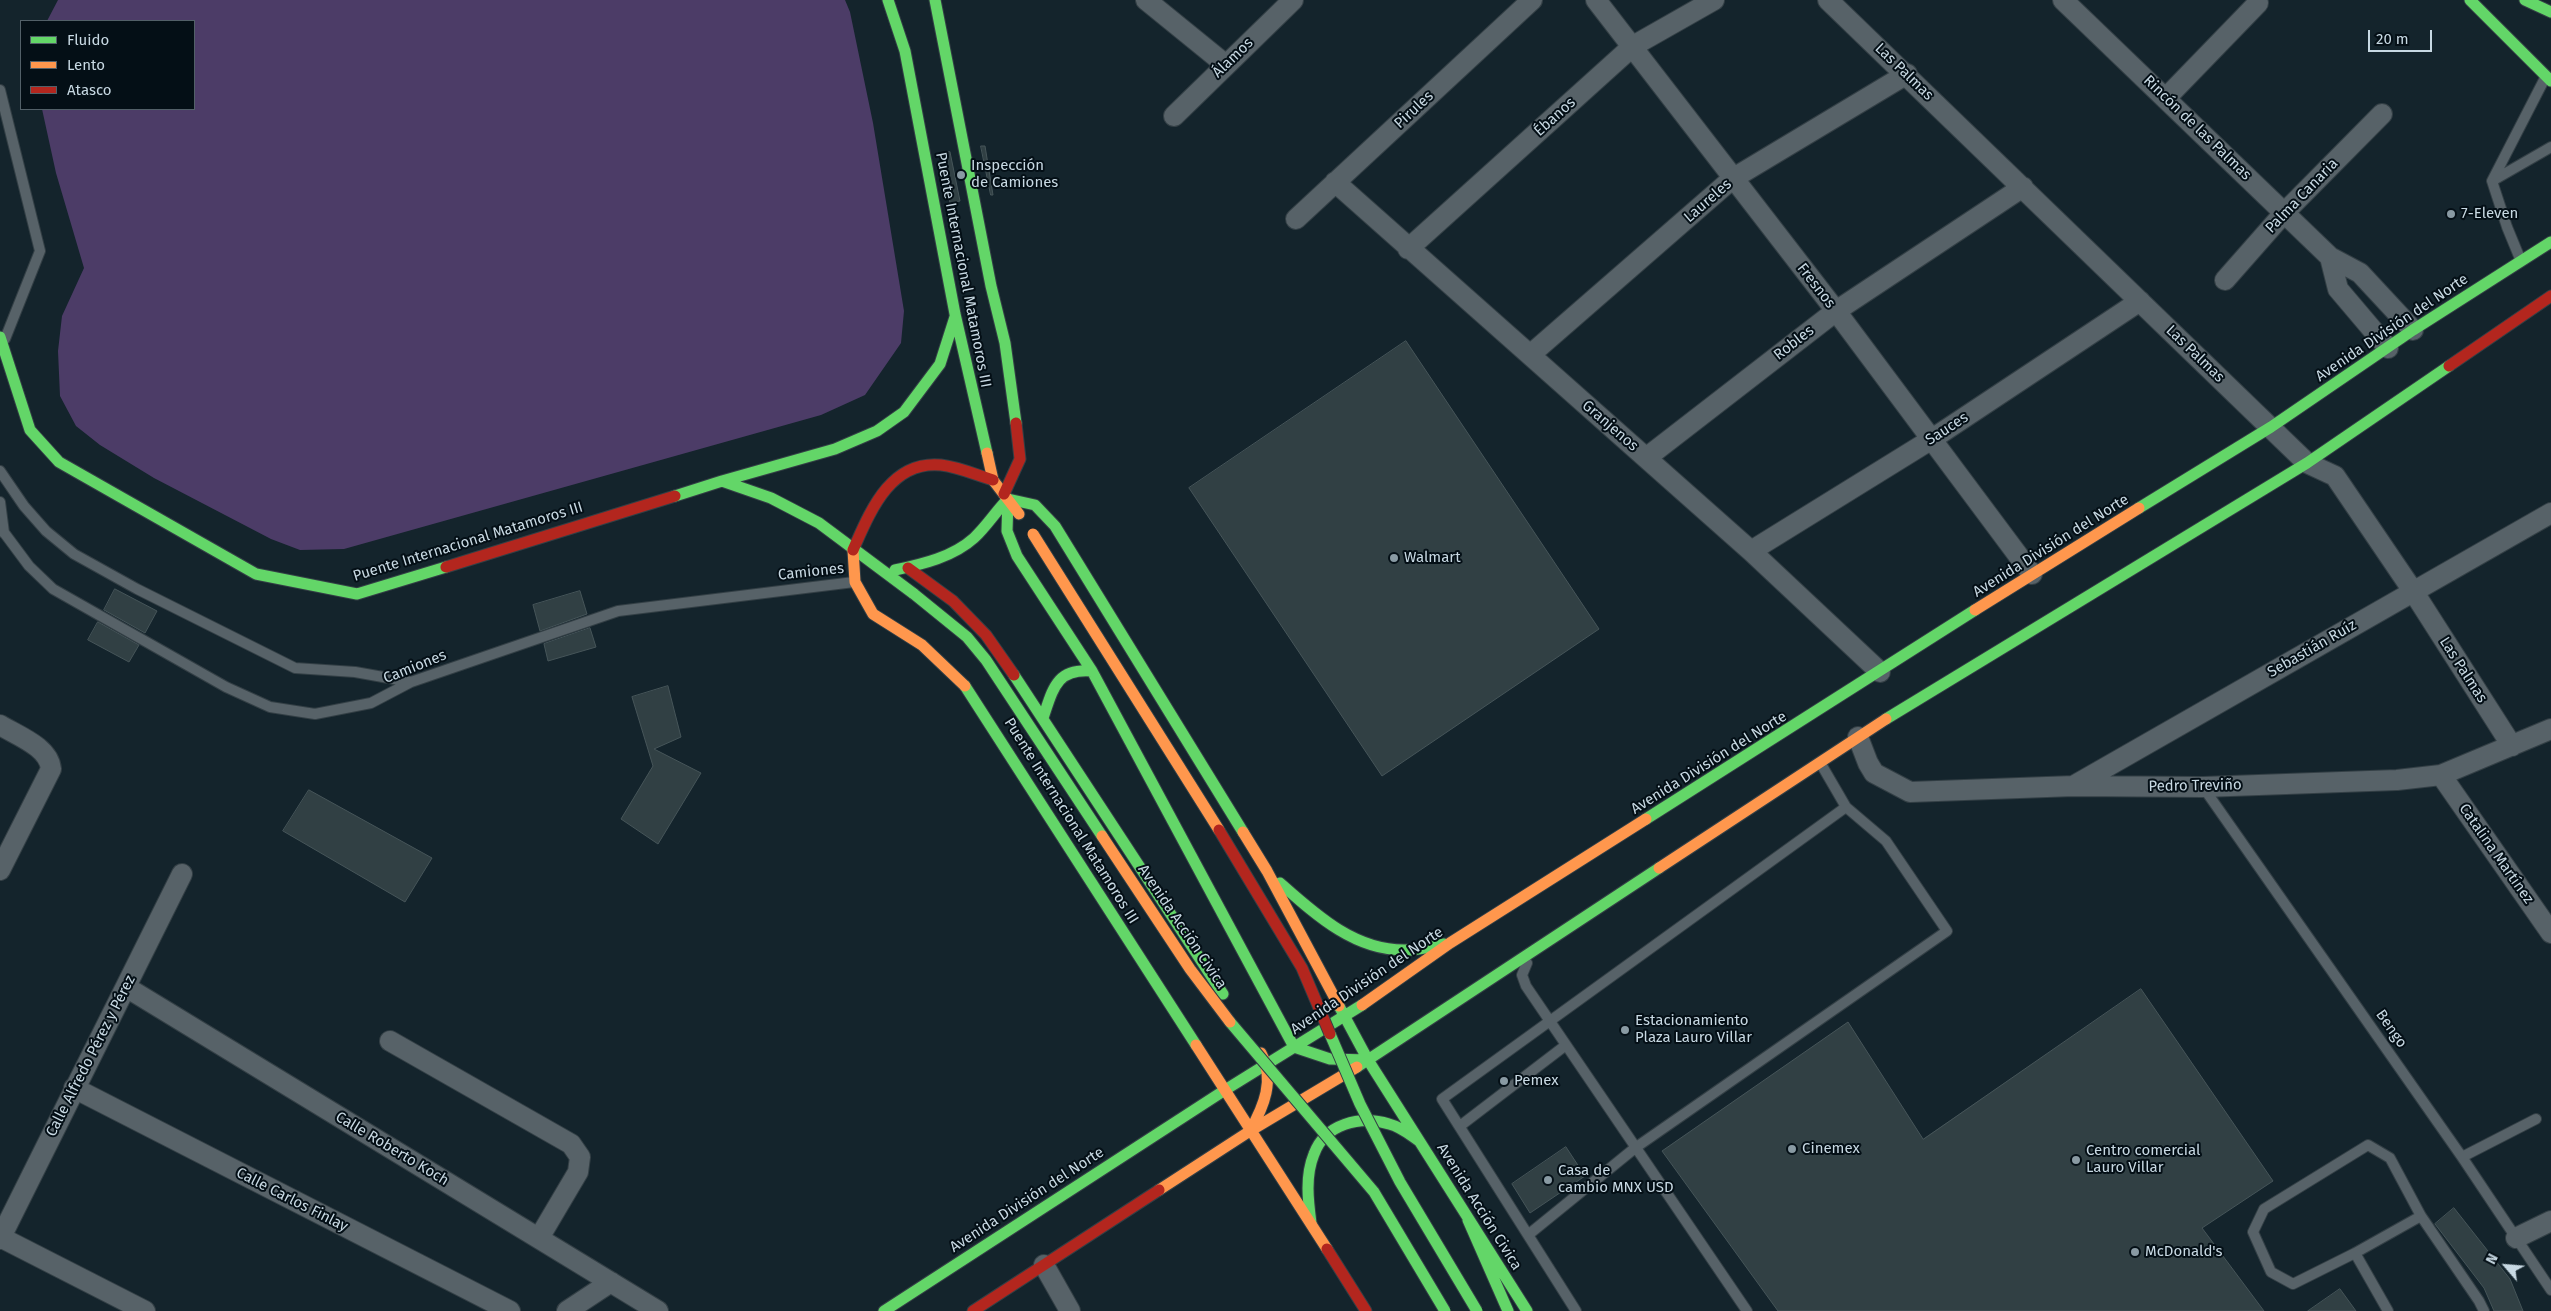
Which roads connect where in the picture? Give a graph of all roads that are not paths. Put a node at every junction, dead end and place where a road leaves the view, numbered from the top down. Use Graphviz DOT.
graph roads {
  1 [pos="888,0"];
  2 [pos="935,0"];
  3 [pos="1146,0"];
  4 [pos="1293,0"];
  5 [pos="1532,0"];
  6 [pos="1596,0"];
  7 [pos="1714,0"];
  8 [pos="1828,0"];
  9 [pos="2063,0"];
  10 [pos="2470,0"];
  11 [pos="2525,0"];
  12 [pos="2258,3"];
  13 [pos="2551,12"];
  14 [pos="1633,46"];
  15 [pos="1226,65"];
  16 [pos="1906,74"];
  17 [pos="2549,79"];
  18 [pos="0,90"];
  19 [pos="2167,97"];
  20 [pos="2382,114"];
  21 [pos="1174,116"];
  22 [pos="2551,146"];
  23 [pos="1732,179"];
  24 [pos="2492,181"];
  25 [pos="1336,182"];
  26 [pos="2023,187"];
  27 [pos="2284,213"];
  28 [pos="1296,219"];
  29 [pos="2551,242"];
  30 [pos="1408,249"];
  31 [pos="2330,257"];
  32 [pos="2522,262"];
  33 [pos="2226,280"];
  34 [pos="2551,296"];
  35 [pos="2140,301"];
  36 [pos="1836,311"];
  37 [pos="955,314"];
  38 [pos="2413,330"];
  39 [pos="1,341"];
  40 [pos="2388,348"];
  41 [pos="1530,355"];
  42 [pos="2271,427"];
  43 [pos="1932,439"];
  44 [pos="1646,458"];
  45 [pos="2307,463"];
  46 [pos="0,472"];
  47 [pos="722,480"];
  48 [pos="993,480"];
  49 [pos="1006,497"];
  50 [pos="0,502"];
  51 [pos="2551,513"];
  52 [pos="2,530"];
  53 [pos="853,550"];
  54 [pos="1751,552"];
  55 [pos="908,568"];
  56 [pos="884,572"];
  57 [pos="2032,574"];
  58 [pos="862,579"];
  59 [pos="2413,591"];
  60 [pos="1092,670"];
  61 [pos="1880,672"];
  62 [pos="411,682"];
  63 [pos="1043,718"];
  64 [pos="0,725"];
  65 [pos="2551,729"];
  66 [pos="1858,737"];
  67 [pos="2512,746"];
  68 [pos="1818,759"];
  69 [pos="2441,775"];
  70 [pos="2074,786"];
  71 [pos="2204,787"];
  72 [pos="1846,807"];
  73 [pos="0,870"];
  74 [pos="1267,871"];
  75 [pos="182,874"];
  76 [pos="2551,933"];
  77 [pos="1450,943"];
  78 [pos="1538,948"];
  79 [pos="1492,978"];
  80 [pos="1526,986"];
  81 [pos="126,988"];
  82 [pos="1344,1016"];
  83 [pos="1550,1022"];
  84 [pos="390,1041"];
  85 [pos="1294,1047"];
  86 [pos="1567,1047"];
  87 [pos="1368,1060"];
  88 [pos="1268,1064"];
  89 [pos="74,1088"];
  90 [pos="1225,1090"];
  91 [pos="2536,1119"];
  92 [pos="1462,1128"];
  93 [pos="1250,1131"];
  94 [pos="1420,1142"];
  95 [pos="1636,1148"];
  96 [pos="2462,1157"];
  97 [pos="2421,1216"];
  98 [pos="1468,1220"];
  99 [pos="2551,1221"];
  100 [pos="1311,1225"];
  101 [pos="1528,1235"];
  102 [pos="0,1238"];
  103 [pos="539,1238"];
  104 [pos="2516,1238"];
  105 [pos="2355,1253"];
  106 [pos="1044,1265"];
  107 [pos="611,1282"];
  108 [pos="2551,1290"];
  109 [pos="1362,1310"];
  110 [pos="145,1311"];
  111 [pos="510,1311"];
  112 [pos="567,1311"];
  113 [pos="658,1311"];
  114 [pos="884,1311"];
  115 [pos="973,1311"];
  116 [pos="1070,1311"];
  117 [pos="1445,1311"];
  118 [pos="1477,1311"];
  119 [pos="1508,1311"];
  120 [pos="1527,1311"];
  121 [pos="1576,1311"];
  122 [pos="1747,1311"];
  123 [pos="2388,1311"];
  124 [pos="2484,1311"];
  1 -- 37 [label="main road, Puente Internacional Matamoros III"];
  2 -- 49 [label="main road"];
  3 -- 15 [label="street"];
  4 -- 15 [label="street, Álamos"];
  5 -- 25 [label="street, Pirules"];
  6 -- 14 [label="street, Fresnos"];
  7 -- 14 [label="street, Ébanos"];
  8 -- 16 [label="street, Las Palmas"];
  9 -- 19 [label="street, Rincón de las Palmas"];
  10 -- 17 [label="main road"];
  11 -- 13 [label="main road"];
  12 -- 19 [label="street"];
  14 -- 23 [label="street, Fresnos"];
  14 -- 30 [label="street, Ébanos"];
  15 -- 21 [label="street, Álamos"];
  16 -- 23 [label="street, Laureles"];
  16 -- 26 [label="street, Las Palmas"];
  17 -- 24 [label="lane"];
  18 -- 39 [label="lane"];
  19 -- 27 [label="street, Rincón de las Palmas"];
  20 -- 27 [label="street, Palma Canaria"];
  22 -- 24 [label="lane"];
  23 -- 36 [label="street, Fresnos"];
  23 -- 41 [label="street, Laureles"];
  24 -- 32 [label="lane"];
  25 -- 28 [label="street, Pirules"];
  25 -- 30 [label="street, Granjenos"];
  26 -- 35 [label="street, Las Palmas"];
  26 -- 36 [label="street, Robles"];
  27 -- 31 [label="street, Rincón de las Palmas"];
  27 -- 33 [label="street, Palma Canaria"];
  29 -- 32 [label="main road, Avenida División del Norte"];
  30 -- 41 [label="street, Granjenos"];
  31 -- 38 [label="street, Rincón de las Palmas"];
  31 -- 40 [label="street"];
  32 -- 38 [label="main road, Avenida División del Norte"];
  34 -- 45 [label="main road"];
  35 -- 42 [label="street, Las Palmas"];
  35 -- 43 [label="street, Sauces"];
  36 -- 43 [label="street, Fresnos"];
  36 -- 44 [label="street, Robles"];
  37 -- 47 [label="main road, Puente Internacional Matamoros III"];
  37 -- 48 [label="main road, Puente Internacional Matamoros III"];
  38 -- 40 [label="main road, Avenida División del Norte"];
  39 -- 47 [label="main road, Puente Internacional Matamoros III"];
  40 -- 42 [label="main road, Avenida División del Norte"];
  41 -- 44 [label="street, Granjenos"];
  42 -- 45 [label="street, Las Palmas"];
  42 -- 57 [label="main road, Avenida División del Norte"];
  43 -- 54 [label="street, Sauces"];
  43 -- 57 [label="street, Fresnos"];
  44 -- 54 [label="street, Granjenos"];
  45 -- 59 [label="street, Las Palmas"];
  45 -- 66 [label="main road"];
  46 -- 62 [label="lane"];
  47 -- 53 [label="main road"];
  48 -- 49 [label="main road, Puente Internacional Matamoros III"];
  48 -- 53 [label="main road"];
  49 -- 55 [label="main road"];
  49 -- 60 [label="main road"];
  49 -- 74 [label="main road"];
  49 -- 118 [label="main road, Puente Internacional Matamoros III, bridge"];
  50 -- 52 [label="lane, Camiones"];
  51 -- 59 [label="street, Sebastián Ruíz"];
  52 -- 62 [label="lane, Camiones"];
  53 -- 56 [label="main road"];
  53 -- 58 [label="main road, Puente Internacional Matamoros III"];
  54 -- 61 [label="street, Granjenos"];
  55 -- 56 [label="main road"];
  55 -- 63 [label="main road"];
  56 -- 58 [label="lane, Camiones"];
  56 -- 117 [label="main road, Avenida Acción Civica, bridge"];
  57 -- 61 [label="main road, Avenida División del Norte"];
  58 -- 62 [label="lane, Camiones"];
  58 -- 90 [label="main road, Puente Internacional Matamoros III"];
  59 -- 67 [label="street, Las Palmas"];
  59 -- 70 [label="street, Sebastián Ruíz"];
  60 -- 63 [label="main road"];
  60 -- 85 [label="main road"];
  61 -- 77 [label="main road, Avenida División del Norte"];
  63 -- 88 [label="main road"];
  64 -- 73 [label="street"];
  65 -- 67 [label="street, Pedro Treviño"];
  66 -- 68 [label="main road"];
  66 -- 70 [label="street, Pedro Treviño"];
  67 -- 69 [label="street, Pedro Treviño"];
  68 -- 72 [label="lane"];
  68 -- 78 [label="main road"];
  69 -- 71 [label="street, Pedro Treviño"];
  69 -- 76 [label="street, Catalina Martínez"];
  70 -- 71 [label="street, Pedro Treviño"];
  71 -- 96 [label="lane, Bengo"];
  72 -- 83 [label="lane"];
  72 -- 95 [label="lane"];
  74 -- 77 [label="main road"];
  74 -- 82 [label="main road, Avenida Acción Civica"];
  75 -- 81 [label="street, Calle Alfredo Pérez y Pérez"];
  77 -- 82 [label="main road, Avenida División del Norte"];
  78 -- 79 [label="main road"];
  78 -- 80 [label="lane"];
  79 -- 80 [label="lane"];
  79 -- 87 [label="main road"];
  80 -- 83 [label="lane"];
  81 -- 89 [label="street, Calle Alfredo Pérez y Pérez"];
  81 -- 103 [label="street, Calle Roberto Koch"];
  82 -- 85 [label="main road, Avenida División del Norte"];
  82 -- 87 [label="main road, Avenida Acción Civica"];
  83 -- 86 [label="lane"];
  83 -- 92 [label="lane"];
  84 -- 103 [label="street"];
  85 -- 87 [label="main road"];
  85 -- 88 [label="main road, Avenida División del Norte"];
  86 -- 92 [label="lane"];
  86 -- 95 [label="lane"];
  87 -- 93 [label="main road"];
  87 -- 94 [label="main road, Avenida Acción Civica"];
  88 -- 90 [label="main road, Avenida División del Norte"];
  88 -- 93 [label="main road"];
  89 -- 102 [label="street, Calle Alfredo Pérez y Pérez"];
  89 -- 111 [label="street, Calle Carlos Finlay"];
  90 -- 93 [label="main road, Puente Internacional Matamoros III"];
  90 -- 114 [label="main road, Avenida División del Norte"];
  91 -- 96 [label="lane"];
  92 -- 101 [label="lane"];
  93 -- 100 [label="main road"];
  93 -- 106 [label="main road"];
  94 -- 98 [label="main road, Avenida Acción Civica"];
  94 -- 100 [label="main road"];
  95 -- 101 [label="lane"];
  95 -- 122 [label="lane"];
  96 -- 104 [label="lane, Bengo"];
  97 -- 105 [label="lane"];
  97 -- 105 [label="lane"];
  97 -- 124 [label="lane"];
  98 -- 119 [label="main road"];
  98 -- 120 [label="main road, Avenida Acción Civica"];
  99 -- 104 [label="street"];
  100 -- 109 [label="main road"];
  101 -- 121 [label="lane"];
  102 -- 110 [label="street"];
  103 -- 107 [label="street, Calle Roberto Koch"];
  104 -- 108 [label="lane, Bengo"];
  105 -- 123 [label="lane"];
  106 -- 115 [label="main road"];
  106 -- 116 [label="street"];
  107 -- 112 [label="street"];
  107 -- 113 [label="street, Calle Roberto Koch"];
}
